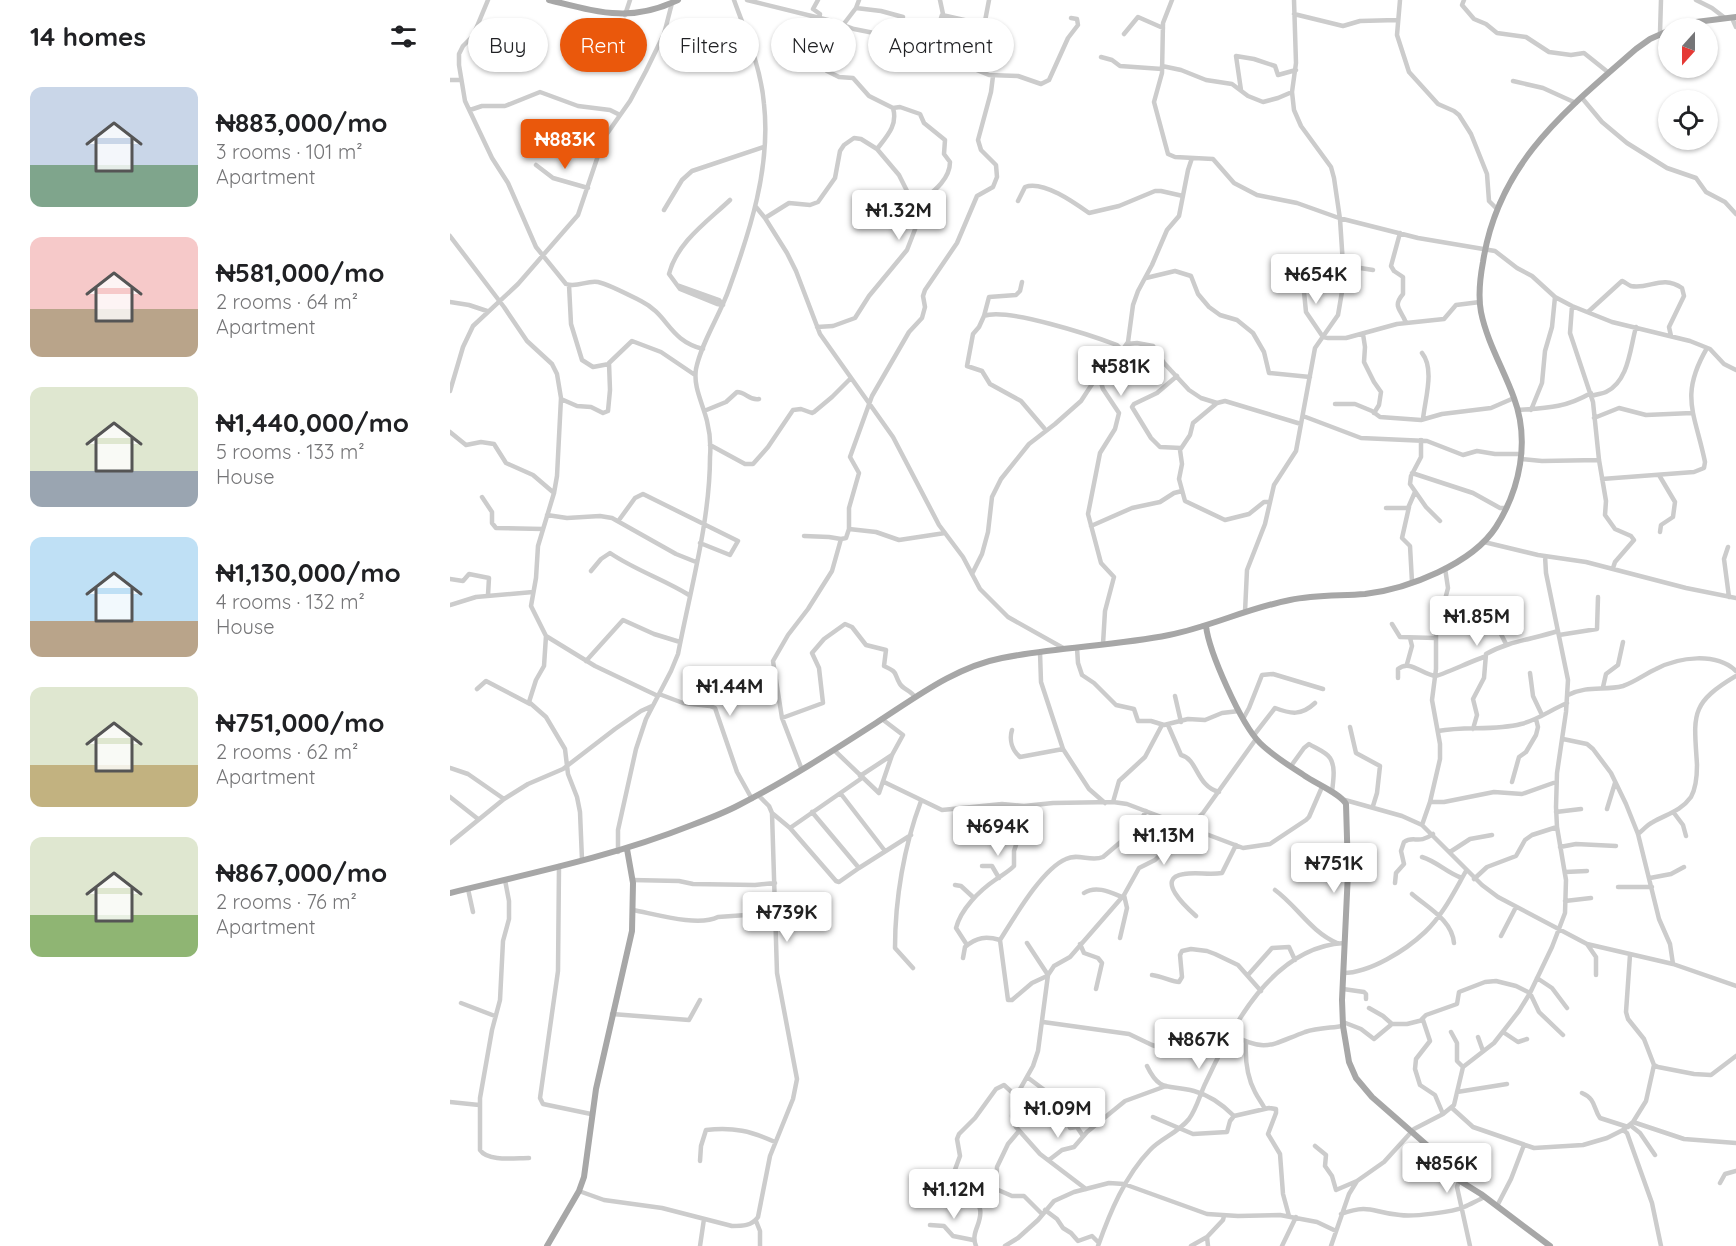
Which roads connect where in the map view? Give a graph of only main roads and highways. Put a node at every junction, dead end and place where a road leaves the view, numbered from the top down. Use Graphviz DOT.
graph roads {
  1 [pos="549,0"];
  2 [pos="675,2"];
  3 [pos="1658,34"];
  4 [pos="1206,626"];
  5 [pos="1194,629"];
  6 [pos="1208,641"];
  7 [pos="627,849"];
  8 [pos="450,893"];
  9 [pos="547,1246"];
  10 [pos="1550,1246"];
  1 -- 2 [label="main road"];
  3 -- 4 [label="main road"];
  4 -- 5 [label="main road"];
  4 -- 6 [label="main road"];
  5 -- 6 [label="main road"];
  5 -- 7 [label="main road"];
  6 -- 10 [label="main road"];
  7 -- 8 [label="main road"];
  7 -- 9 [label="main road"];
}
